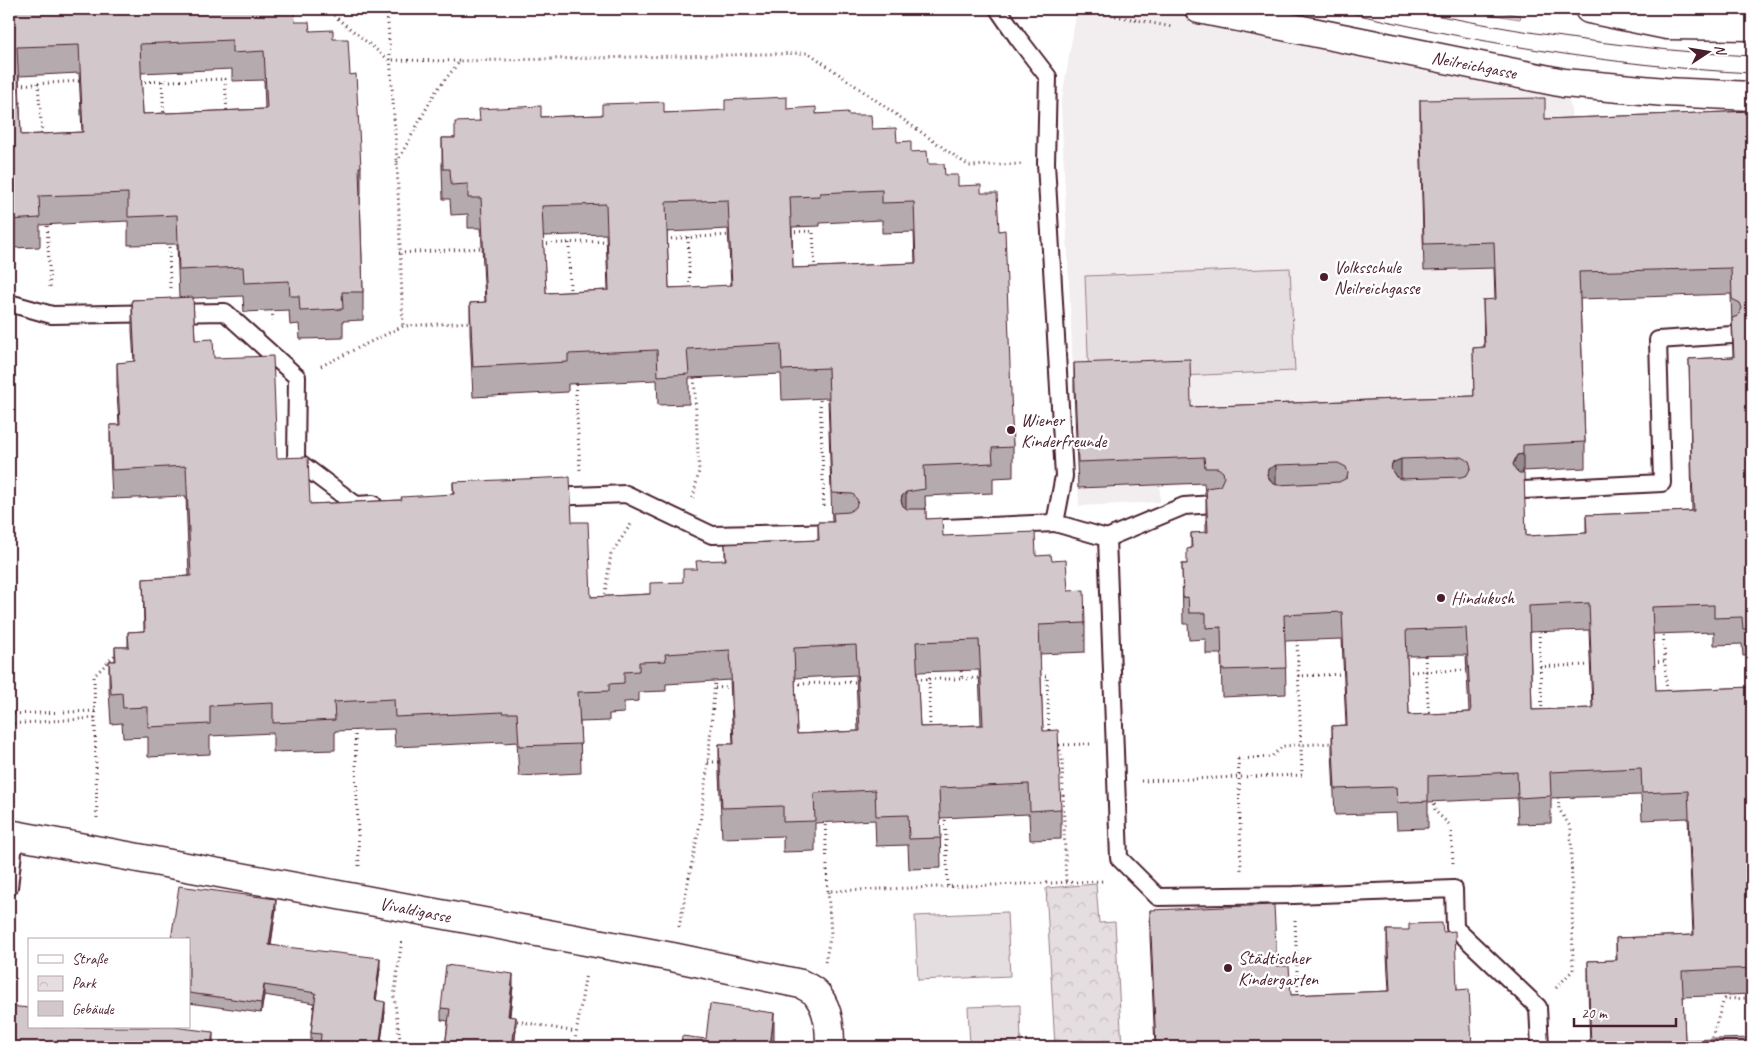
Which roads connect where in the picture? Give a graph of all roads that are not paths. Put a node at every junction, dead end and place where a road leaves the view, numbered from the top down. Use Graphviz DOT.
graph roads {
  1 [pos="998,9"];
  2 [pos="1199,9"];
  3 [pos="1589,9"];
  4 [pos="1752,26"];
  5 [pos="1752,96"];
  6 [pos="9,303"];
  7 [pos="1732,336"];
  8 [pos="1523,490"];
  9 [pos="532,498"];
  10 [pos="386,504"];
  11 [pos="1214,504"];
  12 [pos="1055,523"];
  13 [pos="911,530"];
  14 [pos="848,532"];
  15 [pos="1107,538"];
  16 [pos="12,834"];
  17 [pos="9,887"];
  18 [pos="830,1047"];
  19 [pos="1540,1047"];
  1 -- 12 [label="lane"];
  2 -- 5 [label="street, Neilreichgasse"];
  3 -- 4 [label="street"];
  6 -- 10 [label="lane"];
  7 -- 8 [label="lane"];
  9 -- 14 [label="lane"];
  11 -- 15 [label="lane"];
  12 -- 13 [label="lane"];
  12 -- 15 [label="lane"];
  15 -- 19 [label="lane"];
  16 -- 17 [label="lane"];
  16 -- 18 [label="street, Vivaldigasse"];
}
